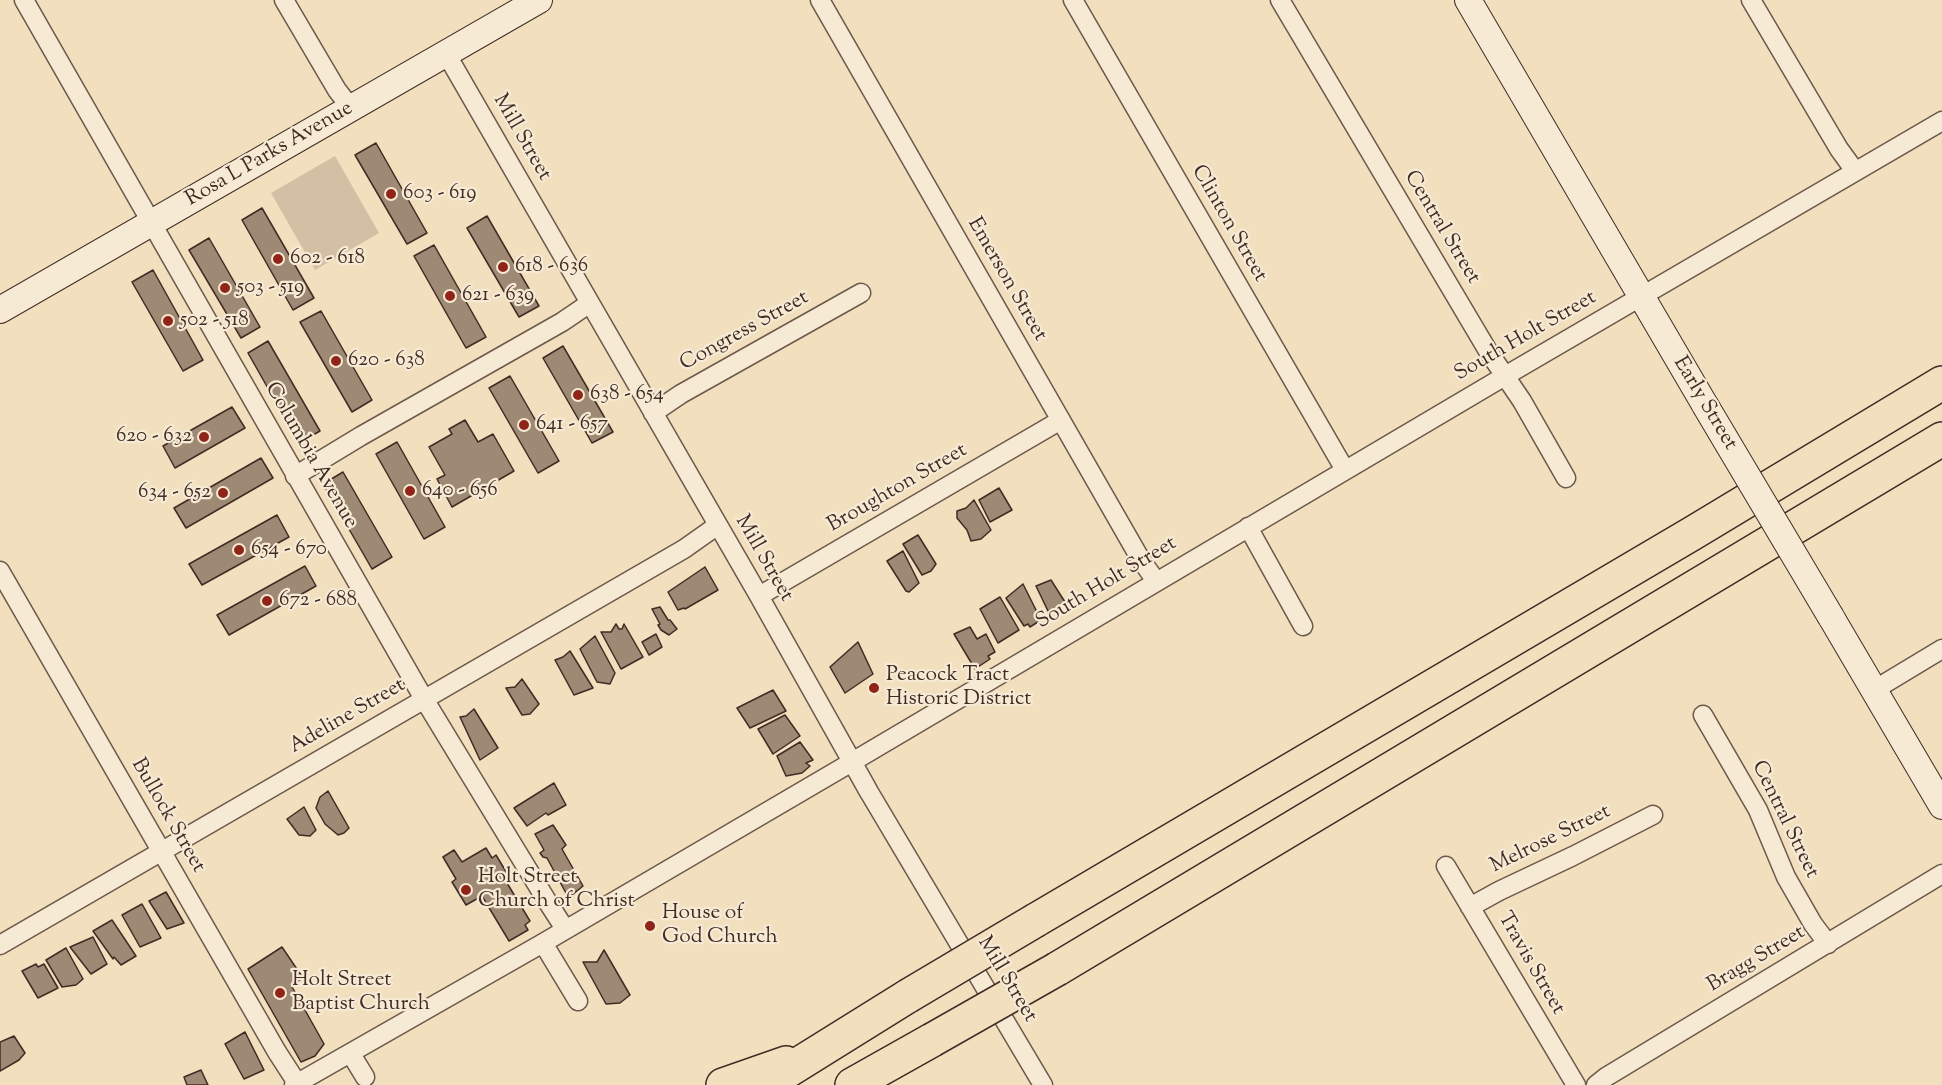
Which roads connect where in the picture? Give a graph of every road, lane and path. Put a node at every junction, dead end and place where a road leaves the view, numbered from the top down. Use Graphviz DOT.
graph roads {
  1 [pos="24,0"];
  2 [pos="284,0"];
  3 [pos="539,0"];
  4 [pos="820,0"];
  5 [pos="1073,0"];
  6 [pos="1281,0"];
  7 [pos="1468,0"];
  8 [pos="1751,0"];
  9 [pos="447,54"];
  10 [pos="351,108"];
  11 [pos="1942,121"];
  12 [pos="1855,171"];
  13 [pos="151,223"];
  14 [pos="861,293"];
  15 [pos="1640,296"];
  16 [pos="590,303"];
  17 [pos="0,309"];
  18 [pos="1505,375"];
  19 [pos="1942,383"];
  20 [pos="653,413"];
  21 [pos="1060,420"];
  22 [pos="1942,439"];
  23 [pos="1345,470"];
  24 [pos="295,476"];
  25 [pos="1566,478"];
  26 [pos="718,525"];
  27 [pos="1248,527"];
  28 [pos="0,571"];
  29 [pos="1156,581"];
  30 [pos="759,596"];
  31 [pos="1303,626"];
  32 [pos="1942,649"];
  33 [pos="1874,690"];
  34 [pos="424,699"];
  35 [pos="1703,715"];
  36 [pos="852,762"];
  37 [pos="1942,806"];
  38 [pos="1653,815"];
  39 [pos="161,851"];
  40 [pos="1446,866"];
  41 [pos="1942,874"];
  42 [pos="1470,907"];
  43 [pos="566,929"];
  44 [pos="543,943"];
  45 [pos="1828,944"];
  46 [pos="0,945"];
  47 [pos="578,1001"];
  48 [pos="827,1048"];
  49 [pos="351,1054"];
  50 [pos="365,1077"];
  51 [pos="296,1084"];
  52 [pos="855,1084"];
  53 [pos="723,1085"];
  54 [pos="765,1085"];
  55 [pos="1043,1085"];
  56 [pos="1576,1085"];
  57 [pos="1596,1085"];
  1 -- 13 [label="street, Columbia Avenue"];
  2 -- 10 [label="street"];
  3 -- 9 [label="street, Rosa L Parks Avenue"];
  4 -- 21 [label="street, Emerson Street"];
  5 -- 23 [label="street, Clinton Street"];
  6 -- 18 [label="street, Central Street"];
  7 -- 15 [label="street, Early Street"];
  8 -- 12 [label="street"];
  9 -- 10 [label="street, Rosa L Parks Avenue"];
  9 -- 16 [label="street, Mill Street"];
  10 -- 13 [label="street, Rosa L Parks Avenue"];
  11 -- 12 [label="street, South Holt Street"];
  12 -- 15 [label="street, South Holt Street"];
  13 -- 17 [label="street, Rosa L Parks Avenue"];
  13 -- 24 [label="street, Columbia Avenue"];
  14 -- 20 [label="street, Congress Street"];
  15 -- 18 [label="street, South Holt Street"];
  15 -- 33 [label="street, Early Street, bridge"];
  16 -- 20 [label="street, Mill Street"];
  16 -- 24 [label="street"];
  18 -- 23 [label="street, South Holt Street"];
  18 -- 25 [label="street, Central Street"];
  19 -- 48 [label="highway, bridge"];
  20 -- 26 [label="street, Mill Street"];
  21 -- 29 [label="street, Emerson Street"];
  21 -- 30 [label="street, Broughton Street"];
  22 -- 52 [label="highway, bridge"];
  23 -- 27 [label="street, South Holt Street"];
  24 -- 34 [label="street, Columbia Avenue"];
  26 -- 30 [label="street, Mill Street"];
  26 -- 34 [label="street, Adeline Street"];
  27 -- 29 [label="street, South Holt Street"];
  27 -- 31 [label="street"];
  28 -- 39 [label="street, Bullock Street"];
  29 -- 36 [label="street, South Holt Street"];
  30 -- 36 [label="street, Mill Street"];
  32 -- 33 [label="street"];
  33 -- 37 [label="street, Early Street"];
  34 -- 39 [label="street, Adeline Street"];
  34 -- 43 [label="street, Columbia Avenue"];
  35 -- 45 [label="street, Central Street"];
  36 -- 43 [label="street, South Holt Street"];
  36 -- 55 [label="street, Mill Street"];
  38 -- 42 [label="street, Melrose Street"];
  39 -- 46 [label="street, Adeline Street"];
  39 -- 51 [label="street, Bullock Street"];
  40 -- 42 [label="street, Travis Street"];
  41 -- 45 [label="street, Bragg Street"];
  42 -- 56 [label="street, Travis Street"];
  43 -- 44 [label="street, South Holt Street"];
  44 -- 47 [label="street"];
  44 -- 49 [label="street, South Holt Street"];
  45 -- 57 [label="street, Bragg Street"];
  48 -- 53 [label="highway"];
  48 -- 54 [label="highway"];
  49 -- 50 [label="street"];
  49 -- 51 [label="street, South Holt Street"];
}
